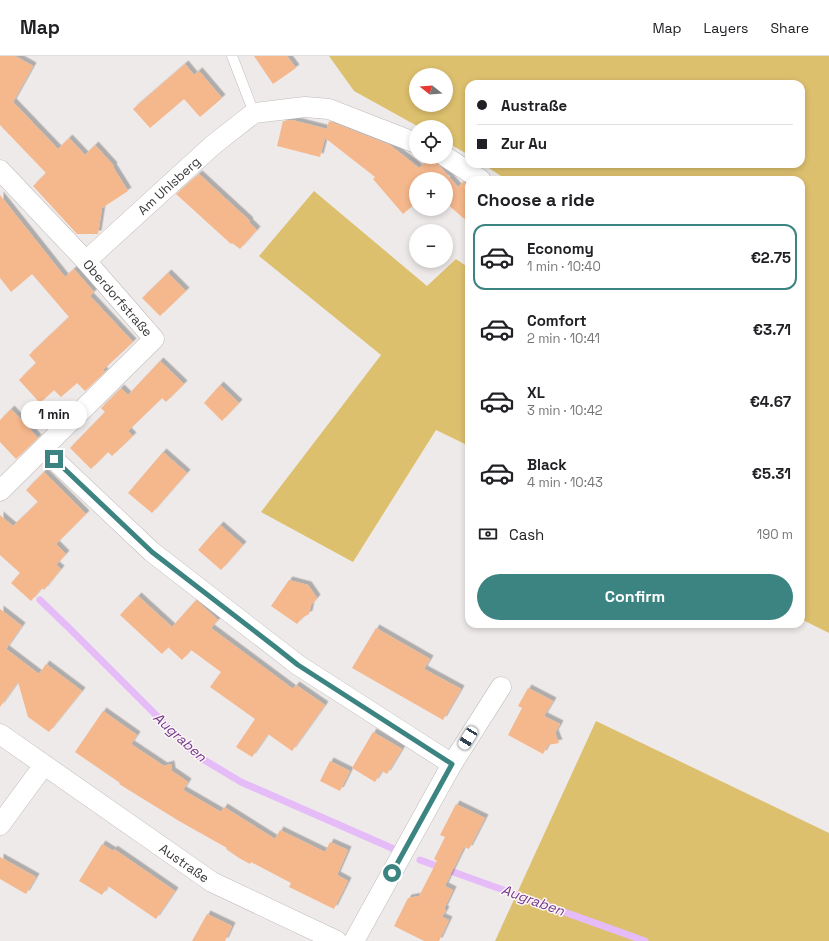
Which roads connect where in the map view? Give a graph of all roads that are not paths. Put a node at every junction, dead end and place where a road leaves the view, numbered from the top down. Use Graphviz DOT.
graph roads {
  1 [pos="232,56"];
  2 [pos="254,114"];
  3 [pos="409,140"];
  4 [pos="453,162"];
  5 [pos="0,170"];
  6 [pos="475,176"];
  7 [pos="86,261"];
  8 [pos="43,449"];
  9 [pos="0,490"];
  10 [pos="501,687"];
  11 [pos="0,734"];
  12 [pos="452,764"];
  13 [pos="44,765"];
  14 [pos="0,825"];
  15 [pos="337,941"];
  16 [pos="354,941"];
  1 -- 2 [label="lane"];
  2 -- 3 [label="street, Am Uhlsberg"];
  2 -- 7 [label="street, Am Uhlsberg"];
  4 -- 6 [label="street"];
  5 -- 7 [label="street, Oberdorfstraße"];
  7 -- 8 [label="street, Oberdorfstraße"];
  8 -- 9 [label="street, Oberdorfstraße"];
  8 -- 12 [label="street"];
  10 -- 12 [label="street"];
  11 -- 13 [label="street, Austraße"];
  12 -- 16 [label="street"];
  13 -- 14 [label="street"];
  13 -- 15 [label="street, Austraße"];
}
